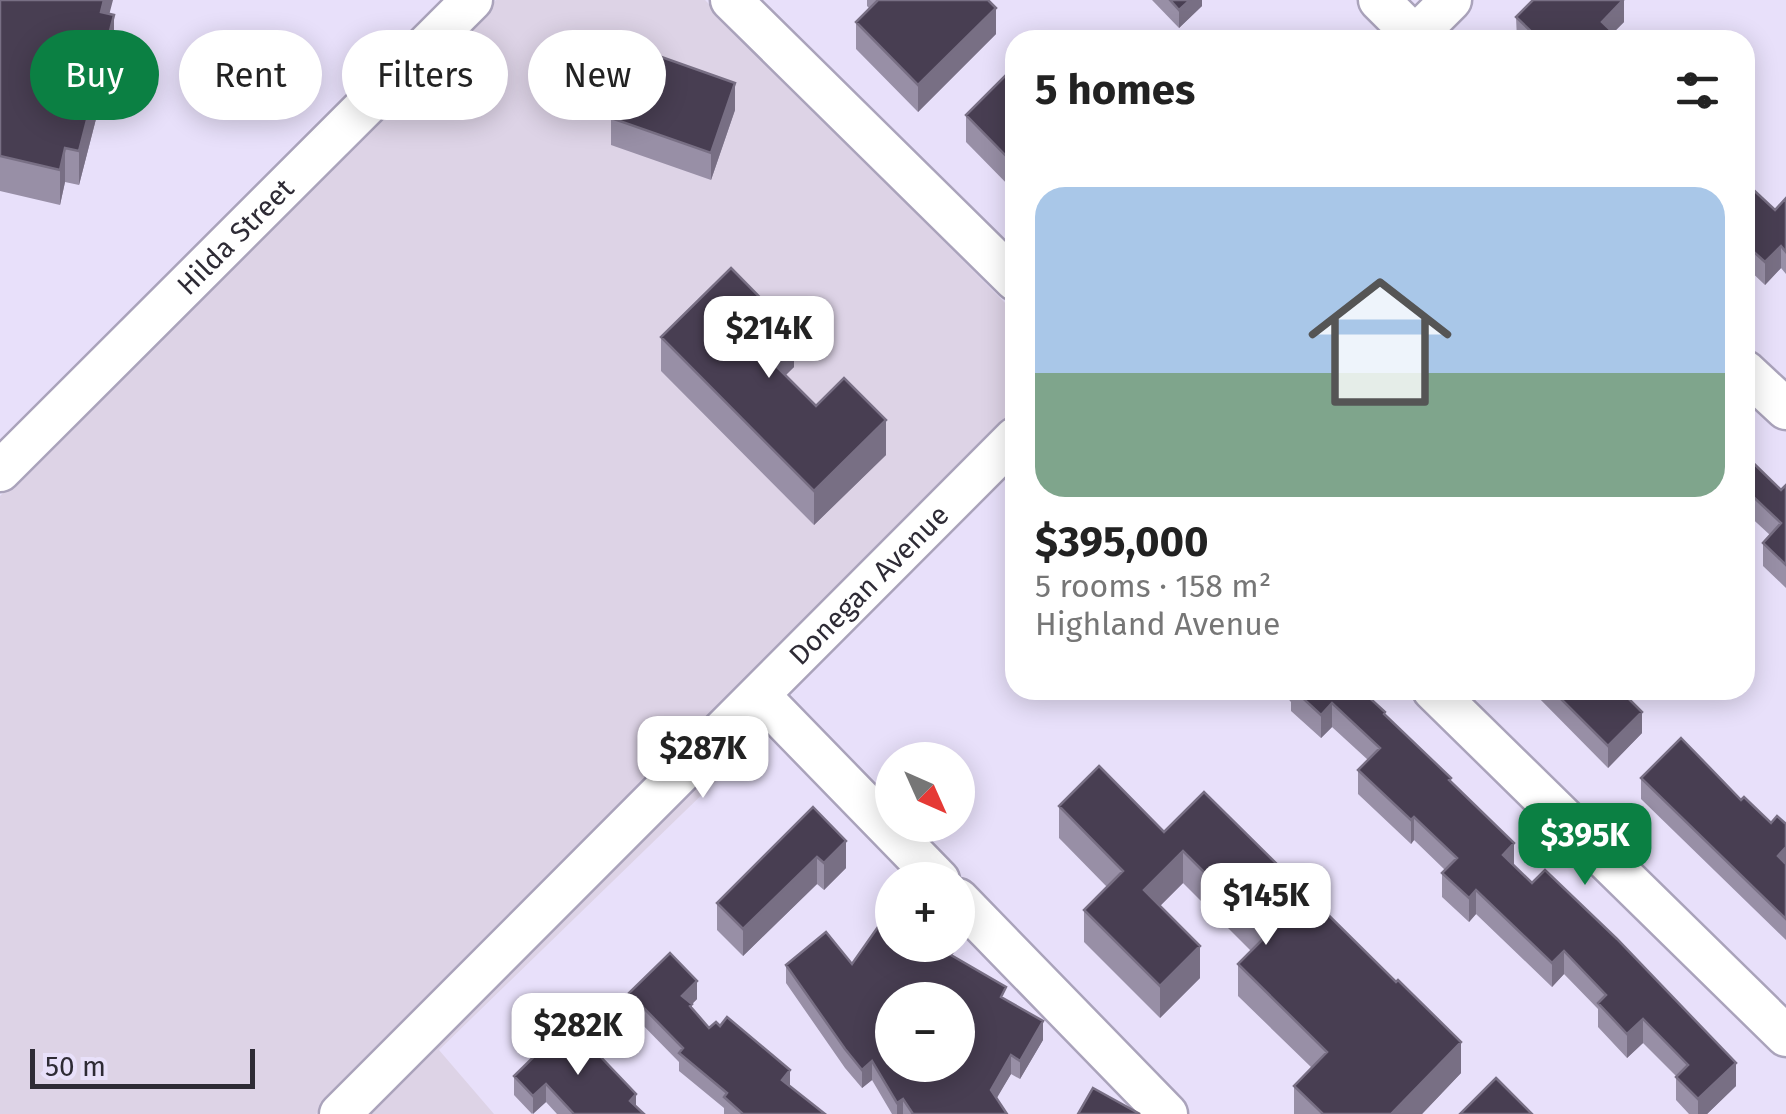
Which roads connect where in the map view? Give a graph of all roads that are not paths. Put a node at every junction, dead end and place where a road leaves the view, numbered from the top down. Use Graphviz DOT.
graph roads {
  1 [pos="472,0"];
  2 [pos="731,0"];
  3 [pos="1379,0"];
  4 [pos="1451,0"];
  5 [pos="1407,30"];
  6 [pos="1423,30"];
  7 [pos="1005,270"];
  8 [pos="1755,380"];
  9 [pos="1786,410"];
  10 [pos="1005,448"];
  11 [pos="0,471"];
  12 [pos="758,695"];
  13 [pos="1443,700"];
  14 [pos="921,862"];
  15 [pos="975,916"];
  16 [pos="1786,1036"];
  17 [pos="340,1114"];
  18 [pos="1168,1114"];
  1 -- 11 [label="street, Hilda Street"];
  2 -- 7 [label="street"];
  3 -- 5 [label="street"];
  4 -- 6 [label="street"];
  8 -- 9 [label="street"];
  10 -- 12 [label="street, Donegan Avenue"];
  12 -- 14 [label="street"];
  12 -- 17 [label="street, Donegan Avenue"];
  13 -- 16 [label="street"];
  15 -- 18 [label="street"];
}
